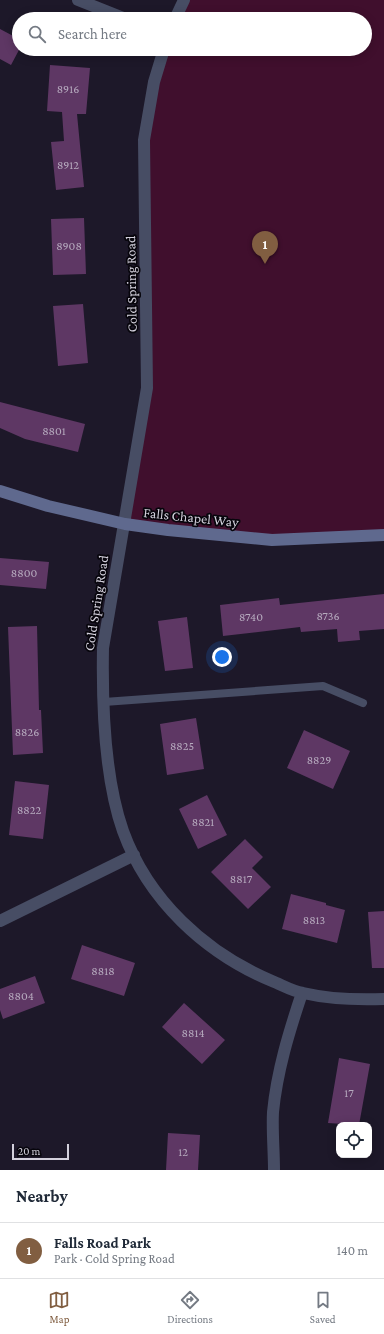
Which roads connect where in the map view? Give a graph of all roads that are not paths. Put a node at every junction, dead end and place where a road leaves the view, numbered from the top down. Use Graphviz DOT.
graph roads {
  1 [pos="78,0"];
  2 [pos="184,0"];
  3 [pos="108,12"];
  4 [pos="178,12"];
  5 [pos="162,56"];
  6 [pos="0,491"];
  7 [pos="125,524"];
  8 [pos="384,535"];
  9 [pos="104,702"];
  10 [pos="363,703"];
  11 [pos="134,855"];
  12 [pos="0,921"];
  13 [pos="302,993"];
  14 [pos="384,999"];
  15 [pos="274,1170"];
  1 -- 3 [label="street"];
  2 -- 4 [label="street"];
  5 -- 7 [label="street, Cold Spring Road"];
  6 -- 7 [label="street, Falls Chapel Way"];
  7 -- 8 [label="street, Falls Chapel Way"];
  7 -- 9 [label="street, Cold Spring Road"];
  9 -- 10 [label="lane"];
  9 -- 11 [label="street, Cold Spring Road"];
  11 -- 12 [label="street"];
  11 -- 13 [label="street, Cold Spring Road"];
  13 -- 14 [label="street, Cold Spring Road"];
  13 -- 15 [label="street"];
}
